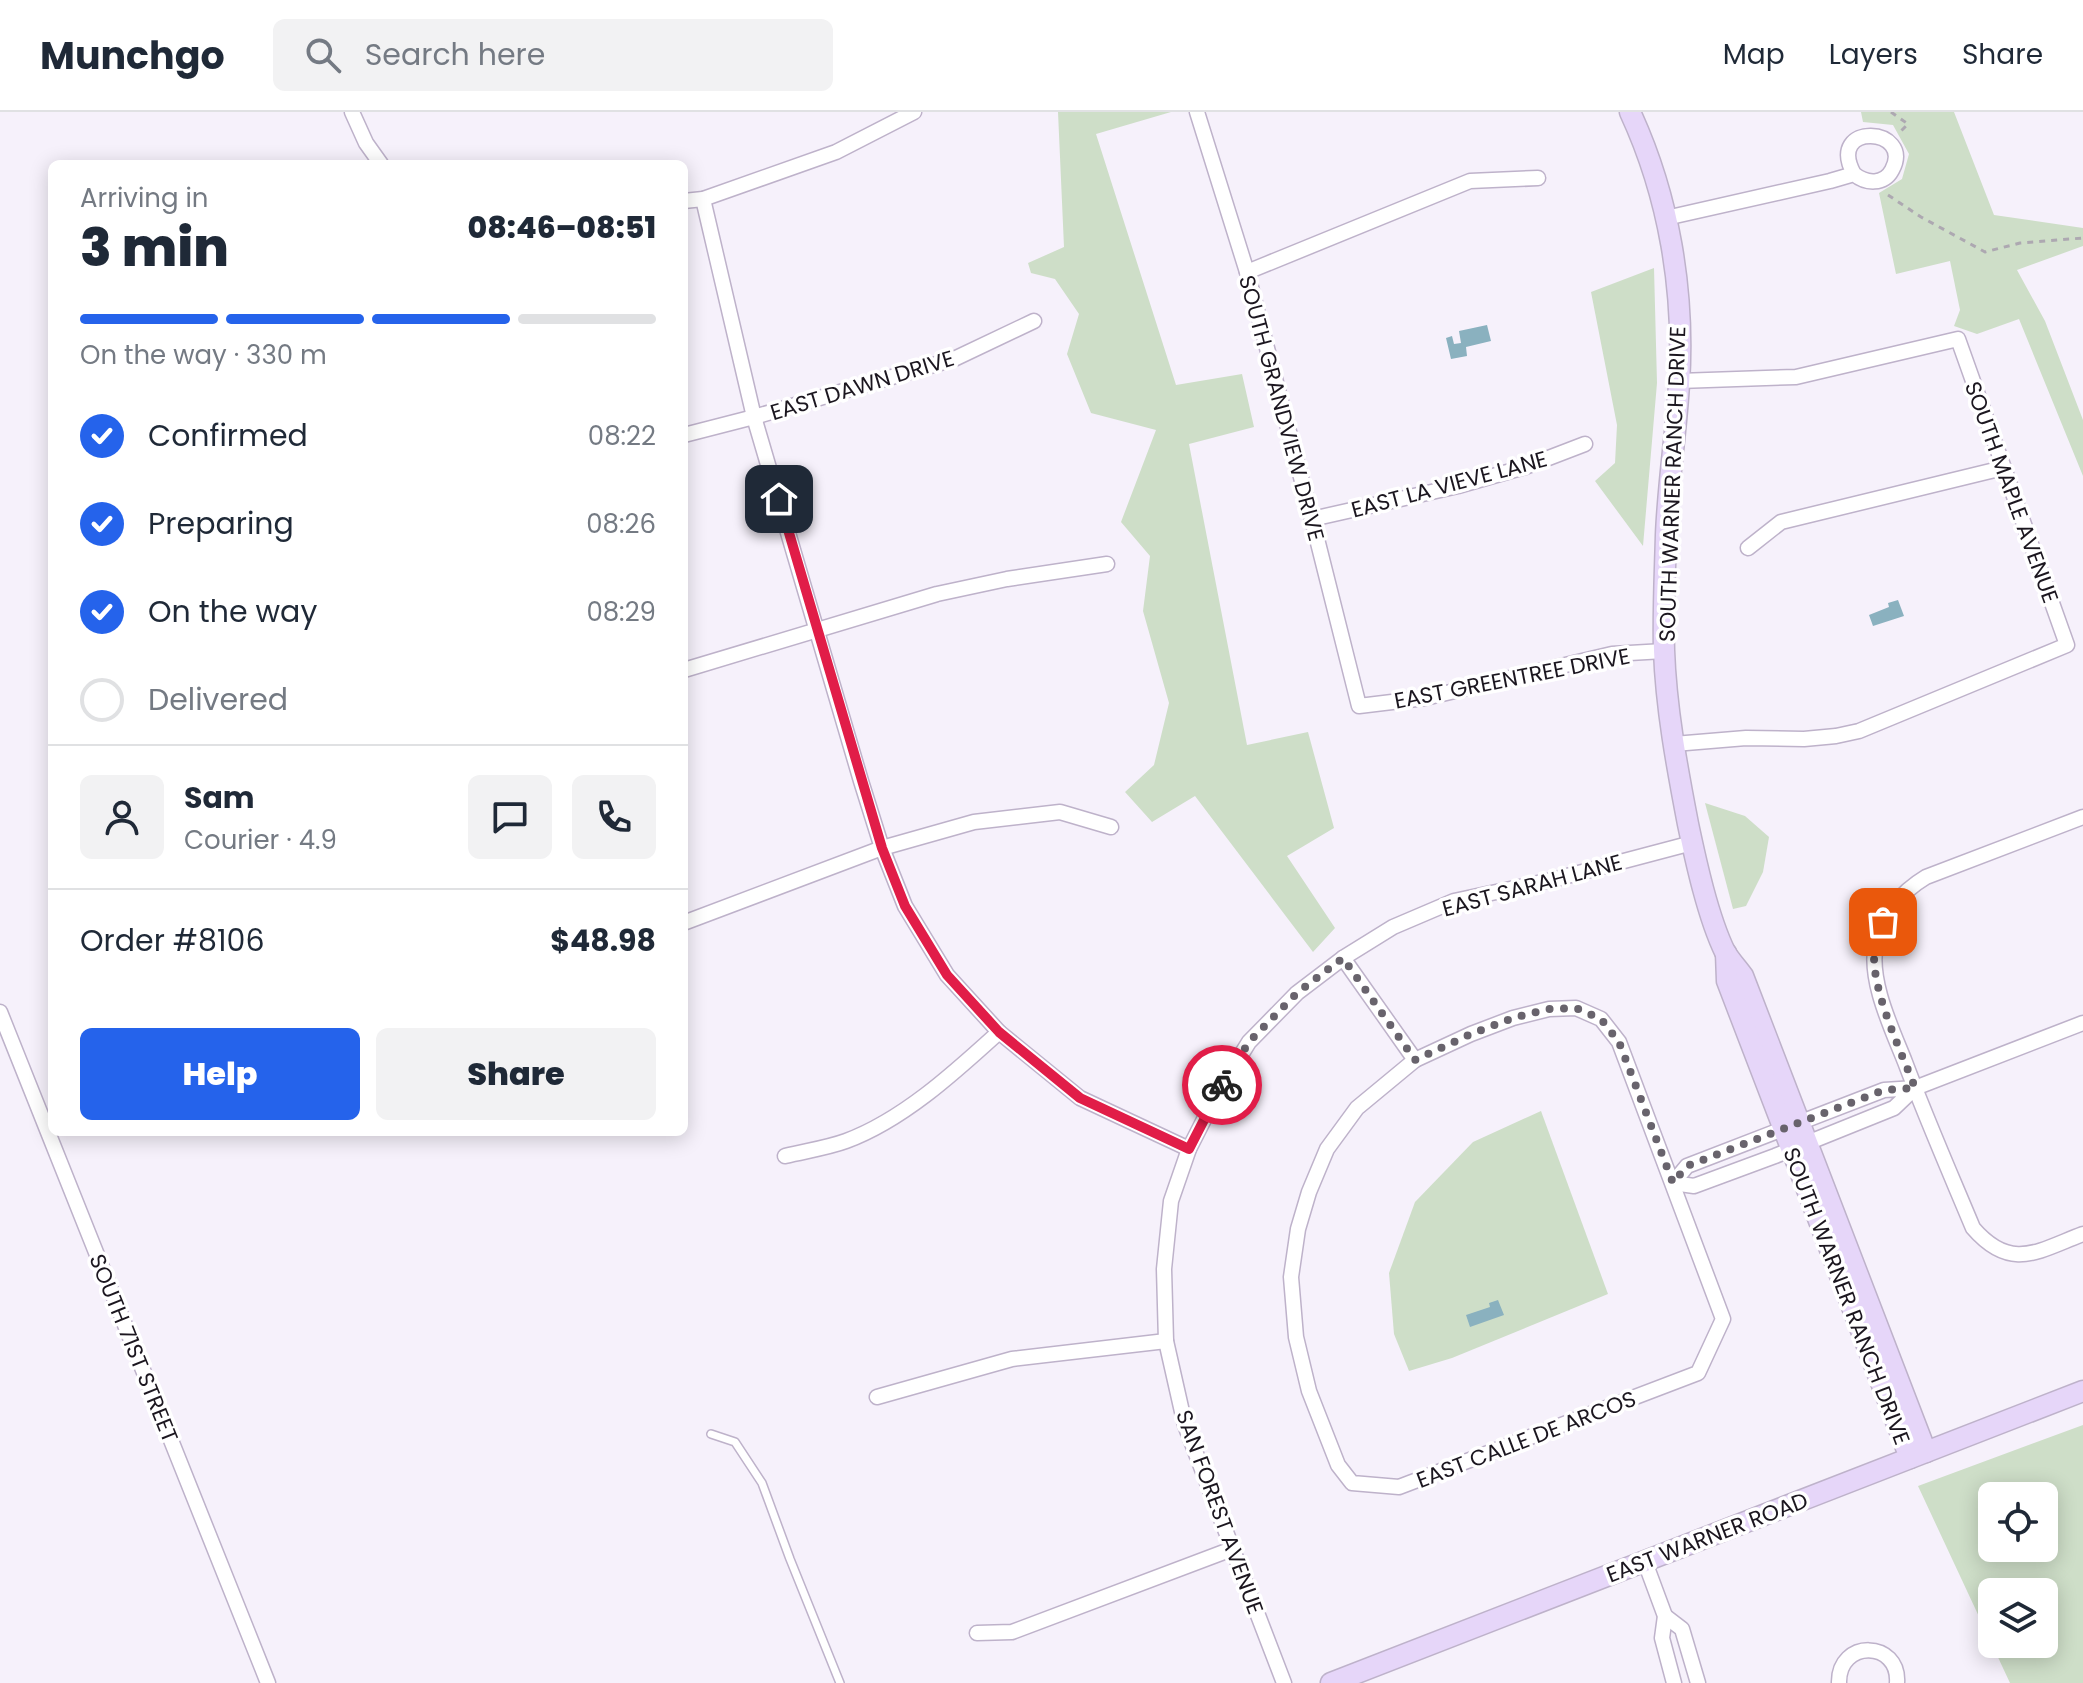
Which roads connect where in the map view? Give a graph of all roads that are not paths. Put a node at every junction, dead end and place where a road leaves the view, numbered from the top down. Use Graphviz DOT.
graph roads {
  1 [pos="352,112"];
  2 [pos="914,112"];
  3 [pos="1197,112"];
  4 [pos="1630,112"];
  5 [pos="378,160"];
  6 [pos="1854,174"];
  7 [pos="1538,178"];
  8 [pos="703,199"];
  9 [pos="688,201"];
  10 [pos="1666,218"];
  11 [pos="1247,272"];
  12 [pos="1034,321"];
  13 [pos="1679,381"];
  14 [pos="754,417"];
  15 [pos="688,434"];
  16 [pos="1585,444"];
  17 [pos="2003,468"];
  18 [pos="1312,519"];
  19 [pos="1748,548"];
  20 [pos="1107,564"];
  21 [pos="817,629"];
  22 [pos="1664,651"];
  23 [pos="688,669"];
  24 [pos="1359,706"];
  25 [pos="1674,744"];
  26 [pos="2083,817"];
  27 [pos="1111,827"];
  28 [pos="1692,843"];
  29 [pos="882,848"];
  30 [pos="688,921"];
  31 [pos="1343,958"];
  32 [pos="0,1012"];
  33 [pos="2083,1023"];
  34 [pos="999,1032"];
  35 [pos="1415,1060"];
  36 [pos="1915,1088"];
  37 [pos="48,1132"];
  38 [pos="50,1136"];
  39 [pos="1795,1136"];
  40 [pos="1189,1149"];
  41 [pos="785,1156"];
  42 [pos="1673,1183"];
  43 [pos="2083,1234"];
  44 [pos="1166,1341"];
  45 [pos="2083,1391"];
  46 [pos="877,1397"];
  47 [pos="711,1434"];
  48 [pos="1918,1455"];
  49 [pos="1232,1549"];
  50 [pos="1645,1562"];
  51 [pos="1665,1616"];
  52 [pos="977,1633"];
  53 [pos="268,1683"];
  54 [pos="840,1683"];
  55 [pos="1284,1683"];
  56 [pos="1331,1683"];
  57 [pos="1674,1683"];
  58 [pos="1698,1683"];
  59 [pos="1839,1683"];
  60 [pos="1897,1683"];
  1 -- 5 [label="street"];
  2 -- 8 [label="street"];
  3 -- 11 [label="street, SOUTH GRANDVIEW DRIVE"];
  4 -- 10 [label="street, SOUTH WARNER RANCH DRIVE"];
  6 -- 10 [label="street"];
  7 -- 11 [label="street"];
  8 -- 9 [label="street"];
  8 -- 14 [label="street"];
  10 -- 13 [label="street, SOUTH WARNER RANCH DRIVE"];
  11 -- 18 [label="street, SOUTH GRANDVIEW DRIVE"];
  12 -- 14 [label="street, EAST DAWN DRIVE"];
  13 -- 17 [label="street, SOUTH MAPLE AVENUE"];
  13 -- 22 [label="street, SOUTH WARNER RANCH DRIVE"];
  14 -- 15 [label="street, EAST DAWN DRIVE"];
  14 -- 21 [label="street"];
  16 -- 18 [label="street, EAST LA VIEVE LANE"];
  17 -- 19 [label="street"];
  17 -- 25 [label="street, SOUTH MAPLE AVENUE"];
  18 -- 24 [label="street, SOUTH GRANDVIEW DRIVE"];
  20 -- 21 [label="street"];
  21 -- 23 [label="street"];
  21 -- 29 [label="street"];
  22 -- 24 [label="street, EAST GREENTREE DRIVE"];
  22 -- 25 [label="street, SOUTH WARNER RANCH DRIVE"];
  25 -- 28 [label="street, SOUTH WARNER RANCH DRIVE"];
  26 -- 36 [label="street"];
  27 -- 29 [label="street"];
  28 -- 31 [label="street, EAST SARAH LANE"];
  28 -- 39 [label="street, SOUTH WARNER RANCH DRIVE"];
  29 -- 30 [label="street"];
  29 -- 34 [label="street"];
  31 -- 35 [label="street"];
  31 -- 40 [label="street, EAST SARAH LANE"];
  32 -- 37 [label="street, SOUTH 71ST STREET"];
  33 -- 36 [label="street"];
  34 -- 40 [label="street"];
  34 -- 41 [label="street"];
  35 -- 42 [label="street"];
  35 -- 42 [label="street, EAST CALLE DE ARCOS"];
  36 -- 39 [label="street"];
  36 -- 39 [label="street"];
  36 -- 43 [label="street"];
  38 -- 53 [label="street, SOUTH 71ST STREET"];
  39 -- 42 [label="street"];
  39 -- 42 [label="street"];
  39 -- 48 [label="street, SOUTH WARNER RANCH DRIVE"];
  40 -- 44 [label="street, SAN FOREST AVENUE"];
  44 -- 46 [label="street"];
  44 -- 49 [label="street, SAN FOREST AVENUE"];
  45 -- 48 [label="street, EAST WARNER ROAD"];
  47 -- 54 [label="lane"];
  48 -- 50 [label="street, EAST WARNER ROAD"];
  49 -- 52 [label="street"];
  49 -- 55 [label="street, SAN FOREST AVENUE"];
  50 -- 51 [label="street"];
  50 -- 56 [label="street, EAST WARNER ROAD"];
  51 -- 57 [label="street"];
  51 -- 58 [label="street"];
  59 -- 60 [label="street"];
}
